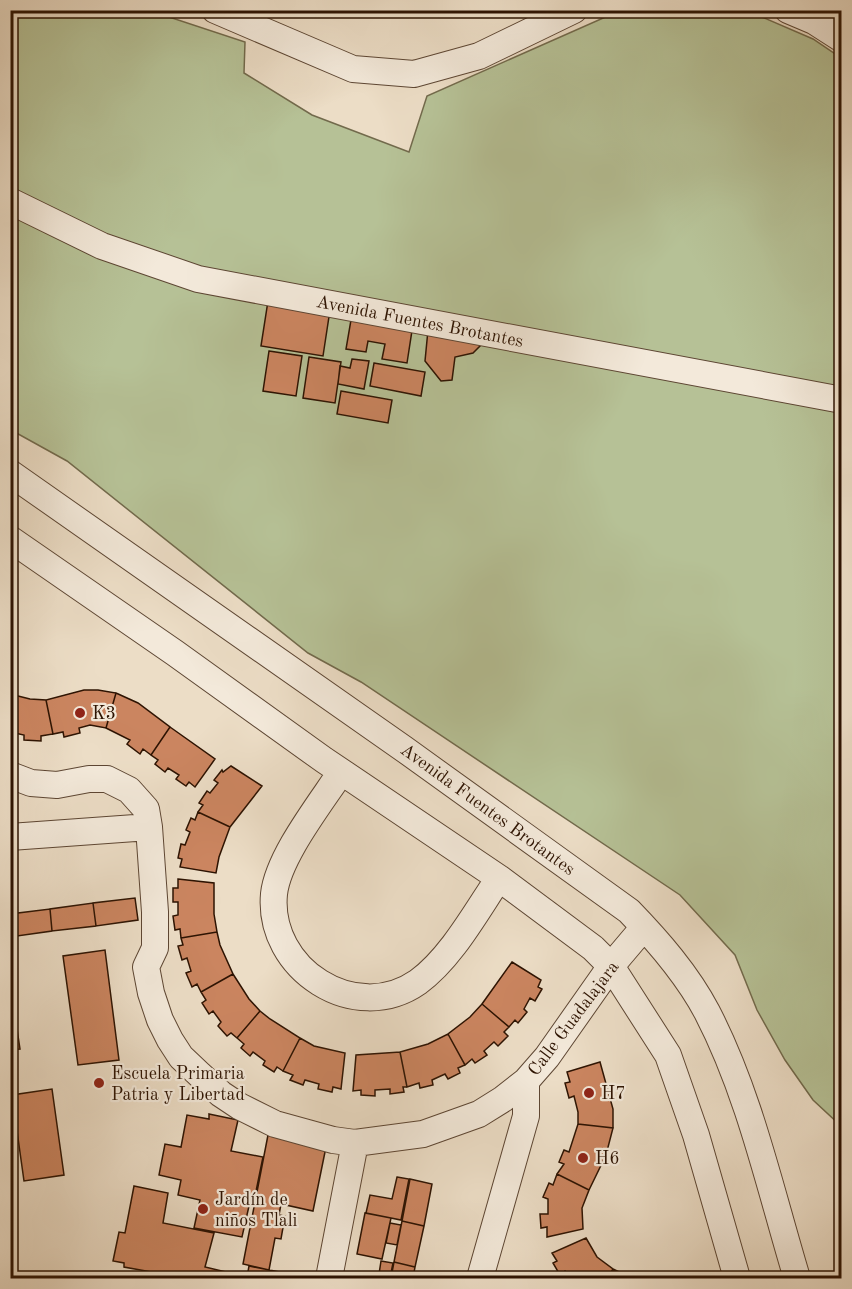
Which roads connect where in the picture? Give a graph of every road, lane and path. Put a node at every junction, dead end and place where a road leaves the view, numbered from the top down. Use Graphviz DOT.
graph roads {
  1 [pos="215,10"];
  2 [pos="788,10"];
  3 [pos="573,11"];
  4 [pos="842,39"];
  5 [pos="10,201"];
  6 [pos="842,400"];
  7 [pos="10,473"];
  8 [pos="10,539"];
  9 [pos="341,772"];
  10 [pos="12,778"];
  11 [pos="149,827"];
  12 [pos="10,837"];
  13 [pos="499,878"];
  14 [pos="644,927"];
  15 [pos="611,966"];
  16 [pos="526,1081"];
  17 [pos="355,1143"];
  18 [pos="483,1269"];
  19 [pos="329,1278"];
  20 [pos="504,1278"];
  21 [pos="737,1278"];
  22 [pos="797,1278"];
  1 -- 3 [label="street"];
  2 -- 4 [label="street"];
  5 -- 6 [label="street, Avenida Fuentes Brotantes"];
  7 -- 14 [label="street, Avenida Fuentes Brotantes"];
  8 -- 9 [label="street"];
  9 -- 13 [label="street"];
  9 -- 13 [label="street"];
  10 -- 11 [label="street, Calle Guadalajara"];
  11 -- 12 [label="street"];
  11 -- 17 [label="street, Calle Guadalajara"];
  13 -- 15 [label="street"];
  14 -- 15 [label="street, Calle Guadalajara"];
  14 -- 22 [label="street, Avenida Fuentes Brotantes"];
  15 -- 16 [label="street, Calle Guadalajara"];
  15 -- 21 [label="street"];
  16 -- 17 [label="street, Calle Guadalajara"];
  16 -- 18 [label="street"];
  17 -- 19 [label="street"];
  18 -- 20 [label="street"];
}
